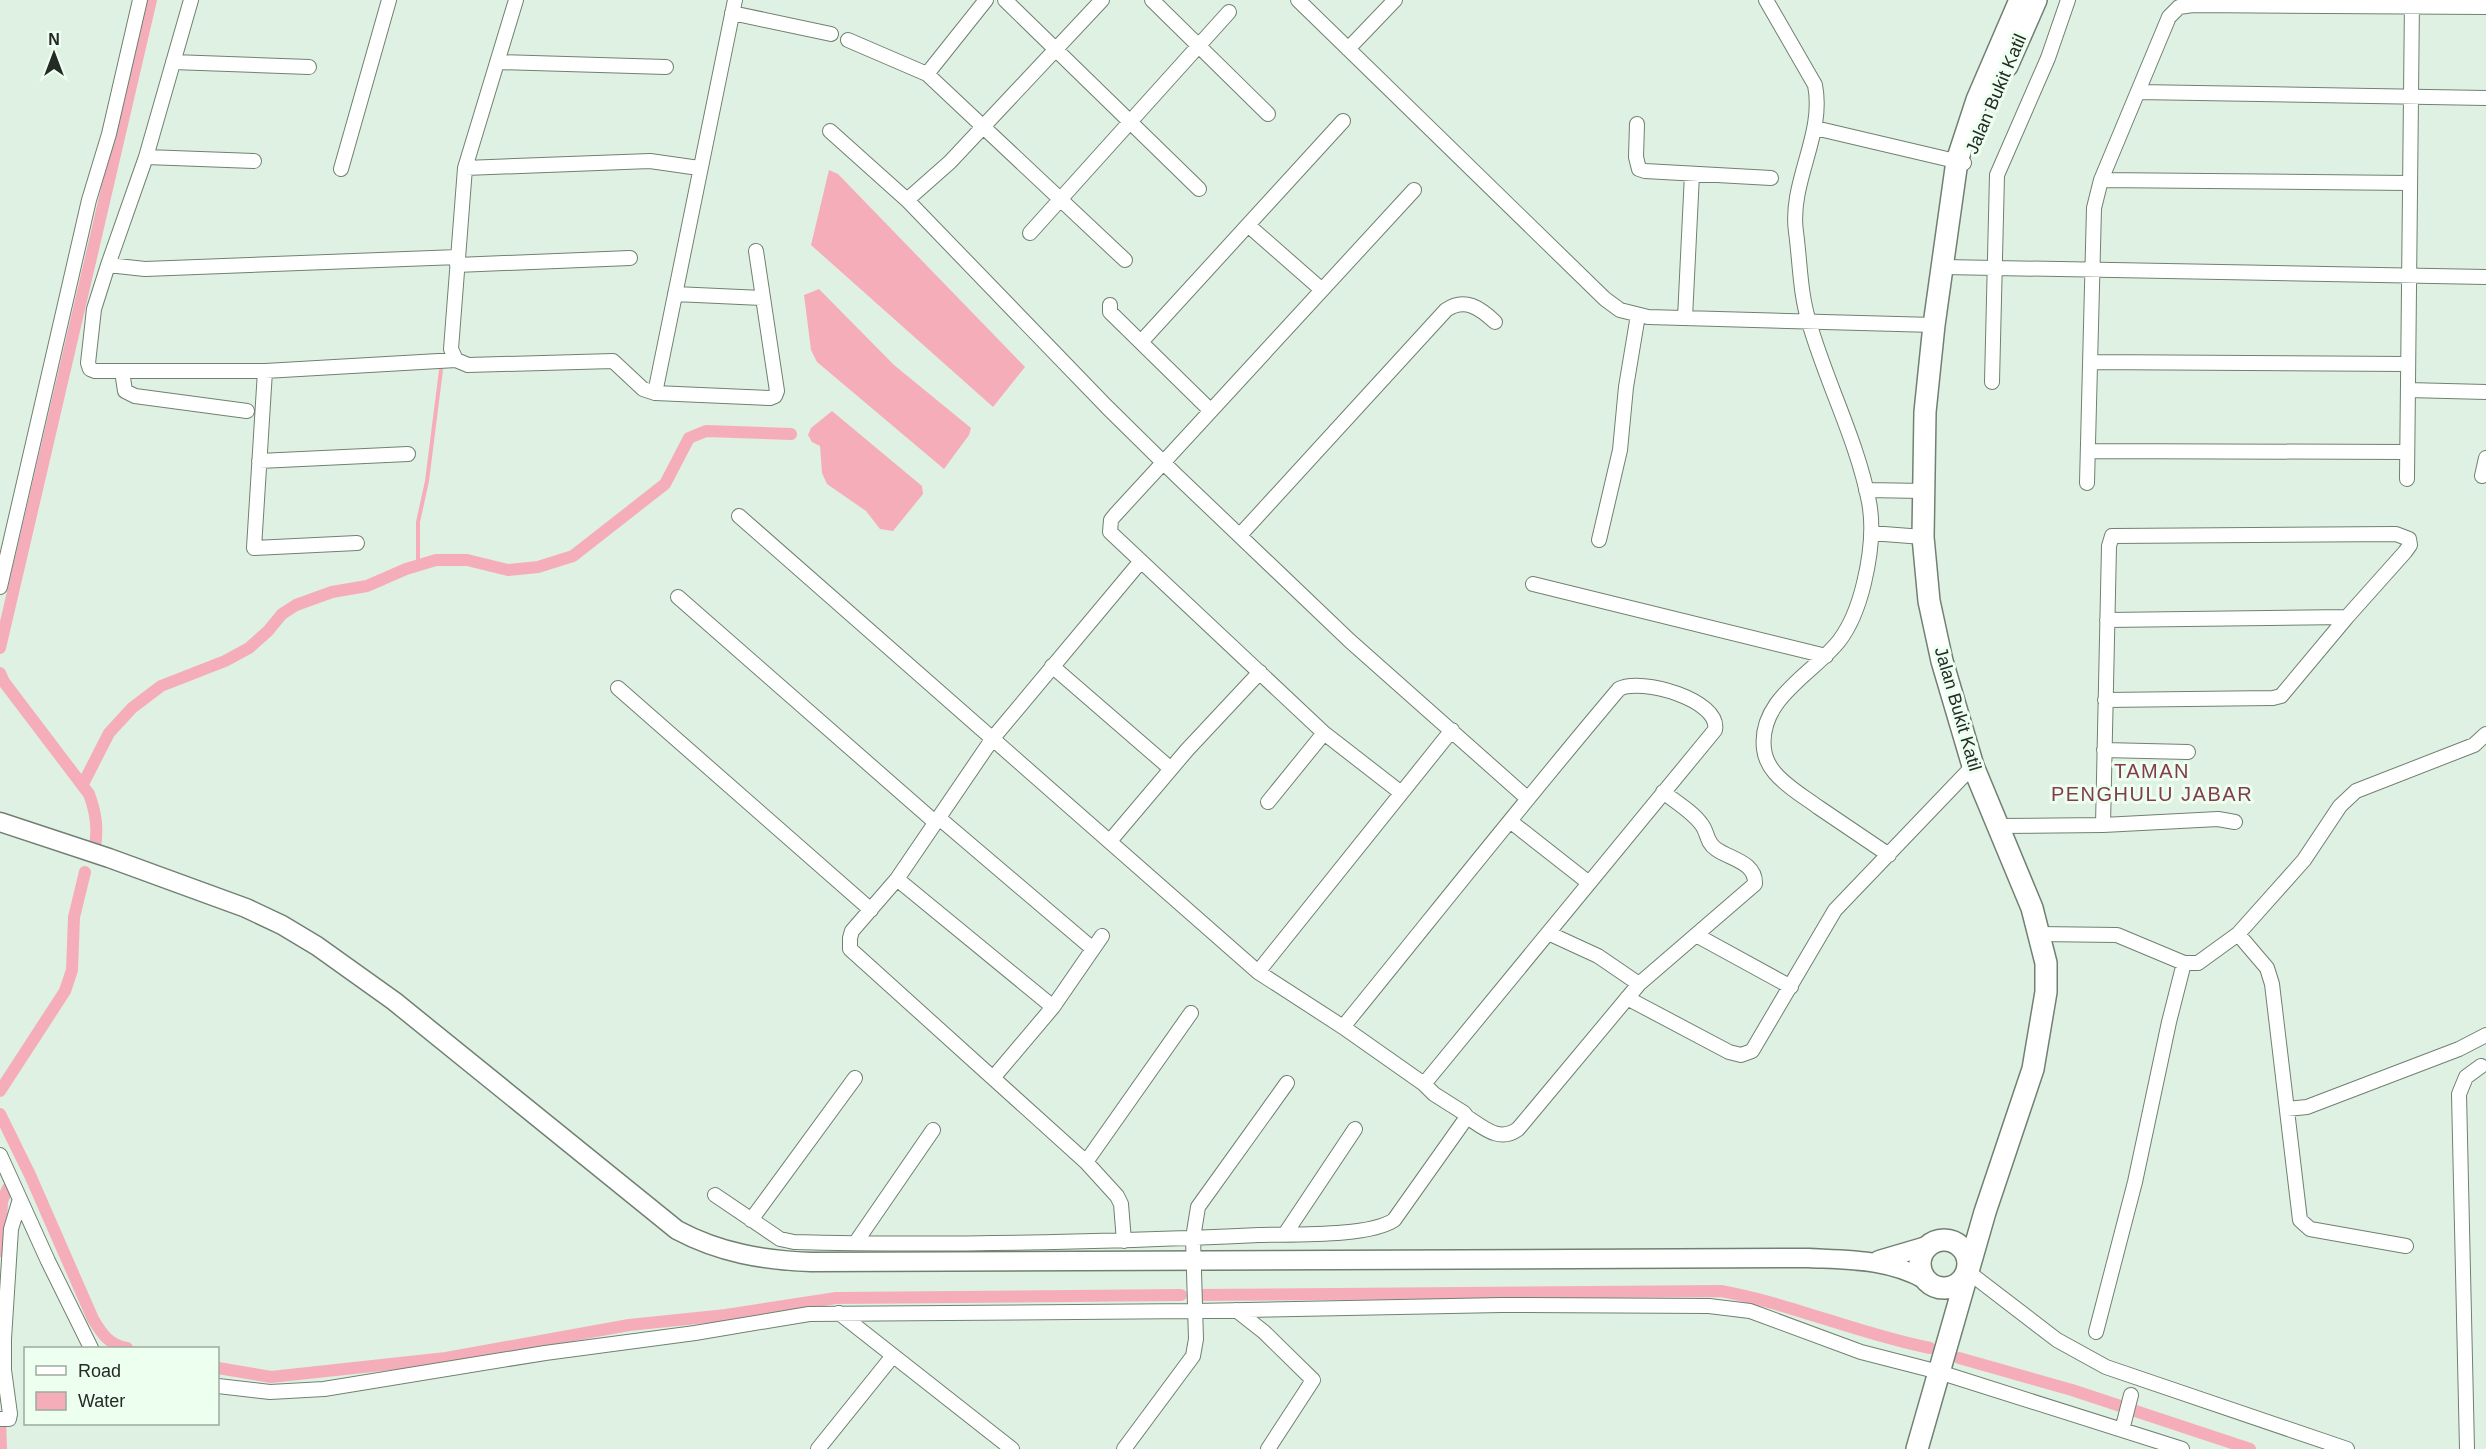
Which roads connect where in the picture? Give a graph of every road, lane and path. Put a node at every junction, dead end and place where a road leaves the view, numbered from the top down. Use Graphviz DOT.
graph roads {
  1 [pos="140,0"];
  2 [pos="191,0"];
  3 [pos="389,0"];
  4 [pos="516,0"];
  5 [pos="986,0"];
  6 [pos="1005,0"];
  7 [pos="1102,0"];
  8 [pos="1152,0"];
  9 [pos="1298,0"];
  10 [pos="1395,0"];
  11 [pos="1766,0"];
  12 [pos="2036,0"];
  13 [pos="2068,0"];
  14 [pos="2412,3"];
  15 [pos="2017,5"];
  16 [pos="733,7"];
  17 [pos="2486,7"];
  18 [pos="1229,12"];
  19 [pos="831,34"];
  20 [pos="848,40"];
  21 [pos="1198,47"];
  22 [pos="1057,48"];
  23 [pos="1348,48"];
  24 [pos="173,62"];
  25 [pos="497,62"];
  26 [pos="666,66"];
  27 [pos="309,68"];
  28 [pos="927,74"];
  29 [pos="2138,92"];
  30 [pos="2411,96"];
  31 [pos="2486,98"];
  32 [pos="1268,114"];
  33 [pos="1132,121"];
  34 [pos="1343,121"];
  35 [pos="1637,124"];
  36 [pos="984,126"];
  37 [pos="1815,128"];
  38 [pos="830,131"];
  39 [pos="146,157"];
  40 [pos="254,161"];
  41 [pos="1962,163"];
  42 [pos="465,168"];
  43 [pos="699,168"];
  44 [pos="341,169"];
  45 [pos="1692,174"];
  46 [pos="1771,178"];
  47 [pos="2101,180"];
  48 [pos="2410,183"];
  49 [pos="1199,189"];
  50 [pos="1414,190"];
  51 [pos="1060,198"];
  52 [pos="907,200"];
  53 [pos="1249,226"];
  54 [pos="1030,233"];
  55 [pos="756,251"];
  56 [pos="630,258"];
  57 [pos="1125,260"];
  58 [pos="457,261"];
  59 [pos="108,265"];
  60 [pos="1944,267"];
  61 [pos="1995,268"];
  62 [pos="2092,270"];
  63 [pos="2409,275"];
  64 [pos="2486,277"];
  65 [pos="1322,290"];
  66 [pos="675,294"];
  67 [pos="762,298"];
  68 [pos="1110,305"];
  69 [pos="1638,315"];
  70 [pos="1685,318"];
  71 [pos="1808,320"];
  72 [pos="1495,322"];
  73 [pos="1934,325"];
  74 [pos="1141,342"];
  75 [pos="456,360"];
  76 [pos="2090,362"];
  77 [pos="2408,364"];
  78 [pos="122,371"];
  79 [pos="265,371"];
  80 [pos="1992,382"];
  81 [pos="2408,390"];
  82 [pos="2486,392"];
  83 [pos="655,393"];
  84 [pos="1210,410"];
  85 [pos="247,411"];
  86 [pos="2088,451"];
  87 [pos="2407,453"];
  88 [pos="408,454"];
  89 [pos="2486,458"];
  90 [pos="1162,460"];
  91 [pos="259,461"];
  92 [pos="2482,477"];
  93 [pos="2407,479"];
  94 [pos="2087,483"];
  95 [pos="1866,490"];
  96 [pos="1924,491"];
  97 [pos="739,516"];
  98 [pos="1870,533"];
  99 [pos="1240,534"];
  100 [pos="1923,537"];
  101 [pos="1599,540"];
  102 [pos="357,543"];
  103 [pos="1141,561"];
  104 [pos="1533,584"];
  105 [pos="0,587"];
  106 [pos="678,597"];
  107 [pos="2347,617"];
  108 [pos="2107,620"];
  109 [pos="1826,656"];
  110 [pos="1052,666"];
  111 [pos="1260,672"];
  112 [pos="618,688"];
  113 [pos="2105,700"];
  114 [pos="1452,730"];
  115 [pos="1324,733"];
  116 [pos="2486,734"];
  117 [pos="993,738"];
  118 [pos="2104,750"];
  119 [pos="2188,752"];
  120 [pos="1973,766"];
  121 [pos="1171,769"];
  122 [pos="1400,792"];
  123 [pos="1663,792"];
  124 [pos="1527,798"];
  125 [pos="1268,802"];
  126 [pos="938,820"];
  127 [pos="1510,821"];
  128 [pos="0,822"];
  129 [pos="2235,822"];
  130 [pos="2103,825"];
  131 [pos="1998,826"];
  132 [pos="1110,841"];
  133 [pos="1889,855"];
  134 [pos="897,879"];
  135 [pos="1589,883"];
  136 [pos="871,909"];
  137 [pos="1548,933"];
  138 [pos="2038,934"];
  139 [pos="2238,934"];
  140 [pos="1696,935"];
  141 [pos="1102,936"];
  142 [pos="1093,949"];
  143 [pos="2184,963"];
  144 [pos="1258,972"];
  145 [pos="1639,984"];
  146 [pos="1791,987"];
  147 [pos="1627,998"];
  148 [pos="1053,1007"];
  149 [pos="1191,1013"];
  150 [pos="1343,1027"];
  151 [pos="2486,1035"];
  152 [pos="2481,1066"];
  153 [pos="855,1078"];
  154 [pos="993,1078"];
  155 [pos="1287,1083"];
  156 [pos="1424,1084"];
  157 [pos="2287,1109"];
  158 [pos="1467,1117"];
  159 [pos="1355,1129"];
  160 [pos="933,1130"];
  161 [pos="0,1155"];
  162 [pos="1086,1162"];
  163 [pos="715,1195"];
  164 [pos="20,1198"];
  165 [pos="1985,1212"];
  166 [pos="751,1220"];
  167 [pos="1285,1234"];
  168 [pos="1193,1238"];
  169 [pos="1124,1241"];
  170 [pos="856,1242"];
  171 [pos="1934,1243"];
  172 [pos="2406,1246"];
  173 [pos="1193,1260"];
  174 [pos="1874,1261"];
  175 [pos="1967,1270"];
  176 [pos="1929,1282"];
  177 [pos="1236,1310"];
  178 [pos="1195,1311"];
  179 [pos="839,1313"];
  180 [pos="1950,1330"];
  181 [pos="2096,1332"];
  182 [pos="91,1347"];
  183 [pos="892,1357"];
  184 [pos="1939,1372"];
  185 [pos="219,1386"];
  186 [pos="2131,1395"];
  187 [pos="3,1419"];
  188 [pos="2122,1430"];
  189 [pos="818,1449"];
  190 [pos="1012,1449"];
  191 [pos="1124,1449"];
  192 [pos="1268,1449"];
  193 [pos="1917,1449"];
  194 [pos="2182,1449"];
  195 [pos="2347,1449"];
  196 [pos="2467,1449"];
  1 -- 105 [label="street"];
  2 -- 24 [label="street"];
  3 -- 44 [label="street"];
  4 -- 25 [label="street"];
  5 -- 28 [label="street"];
  6 -- 22 [label="street"];
  7 -- 22 [label="street"];
  8 -- 21 [label="street"];
  9 -- 23 [label="street"];
  10 -- 23 [label="street"];
  11 -- 37 [label="street"];
  12 -- 41 [label="main road, Jalan Bukit Katil"];
  13 -- 61 [label="street"];
  14 -- 17 [label="street"];
  14 -- 29 [label="street"];
  14 -- 30 [label="street"];
  15 -- 41 [label="main road, Jalan Bukit Katil"];
  16 -- 19 [label="street"];
  16 -- 43 [label="street"];
  18 -- 21 [label="street"];
  20 -- 28 [label="street"];
  21 -- 32 [label="street"];
  21 -- 33 [label="street"];
  22 -- 33 [label="street"];
  22 -- 36 [label="street"];
  23 -- 69 [label="street"];
  24 -- 27 [label="street"];
  24 -- 39 [label="street"];
  25 -- 26 [label="street"];
  25 -- 42 [label="street"];
  28 -- 36 [label="street"];
  29 -- 30 [label="street"];
  29 -- 47 [label="street"];
  30 -- 31 [label="street"];
  30 -- 48 [label="street"];
  33 -- 49 [label="street"];
  33 -- 51 [label="street"];
  34 -- 53 [label="street"];
  35 -- 45 [label="street"];
  36 -- 51 [label="street"];
  36 -- 52 [label="street"];
  37 -- 41 [label="street"];
  37 -- 71 [label="street"];
  38 -- 52 [label="street"];
  39 -- 40 [label="street"];
  39 -- 59 [label="street"];
  41 -- 60 [label="main road, Jalan Bukit Katil"];
  42 -- 43 [label="street"];
  42 -- 58 [label="street"];
  43 -- 66 [label="street"];
  45 -- 46 [label="street"];
  45 -- 70 [label="street"];
  47 -- 48 [label="street"];
  47 -- 62 [label="street"];
  48 -- 63 [label="street"];
  50 -- 65 [label="street"];
  51 -- 54 [label="street"];
  51 -- 57 [label="street"];
  52 -- 90 [label="street"];
  53 -- 65 [label="street"];
  53 -- 74 [label="street"];
  55 -- 67 [label="street"];
  56 -- 58 [label="street"];
  58 -- 59 [label="street"];
  58 -- 75 [label="street"];
  59 -- 78 [label="street"];
  60 -- 61 [label="street"];
  60 -- 73 [label="main road, Jalan Bukit Katil"];
  61 -- 62 [label="street"];
  61 -- 80 [label="street"];
  62 -- 63 [label="street"];
  62 -- 76 [label="street"];
  63 -- 64 [label="street"];
  63 -- 77 [label="street"];
  65 -- 84 [label="street"];
  66 -- 67 [label="street"];
  66 -- 83 [label="street"];
  67 -- 83 [label="street"];
  68 -- 74 [label="street"];
  69 -- 70 [label="street"];
  69 -- 101 [label="street"];
  70 -- 71 [label="street"];
  71 -- 73 [label="street"];
  71 -- 95 [label="street"];
  72 -- 99 [label="street"];
  73 -- 96 [label="main road, Jalan Bukit Katil"];
  74 -- 84 [label="street"];
  75 -- 79 [label="street"];
  75 -- 83 [label="street"];
  76 -- 77 [label="street"];
  76 -- 86 [label="street"];
  77 -- 81 [label="street"];
  78 -- 79 [label="street"];
  78 -- 85 [label="street"];
  79 -- 91 [label="street"];
  81 -- 82 [label="street"];
  81 -- 87 [label="street"];
  84 -- 90 [label="street"];
  86 -- 87 [label="street"];
  86 -- 94 [label="street"];
  87 -- 93 [label="street"];
  88 -- 91 [label="street"];
  89 -- 92 [label="street"];
  90 -- 99 [label="street"];
  90 -- 103 [label="street"];
  91 -- 102 [label="street"];
  95 -- 96 [label="street"];
  95 -- 98 [label="street"];
  96 -- 100 [label="main road, Jalan Bukit Katil"];
  97 -- 117 [label="street"];
  98 -- 100 [label="street"];
  98 -- 109 [label="street"];
  99 -- 114 [label="street"];
  100 -- 120 [label="main road, Jalan Bukit Katil"];
  103 -- 110 [label="street"];
  103 -- 111 [label="street"];
  104 -- 109 [label="street"];
  106 -- 126 [label="street"];
  107 -- 108 [label="street"];
  107 -- 108 [label="street"];
  107 -- 113 [label="street"];
  108 -- 113 [label="street"];
  109 -- 133 [label="street"];
  110 -- 117 [label="street"];
  110 -- 121 [label="street"];
  111 -- 115 [label="street"];
  111 -- 121 [label="street"];
  112 -- 136 [label="street"];
  113 -- 118 [label="street"];
  114 -- 122 [label="street"];
  114 -- 124 [label="street"];
  115 -- 122 [label="street"];
  115 -- 125 [label="street"];
  116 -- 139 [label="street"];
  117 -- 126 [label="street"];
  117 -- 132 [label="street"];
  118 -- 119 [label="street"];
  118 -- 130 [label="street"];
  120 -- 131 [label="main road, Jalan Bukit Katil"];
  120 -- 133 [label="street"];
  121 -- 132 [label="street"];
  122 -- 144 [label="street"];
  123 -- 124 [label="street"];
  123 -- 135 [label="street"];
  123 -- 140 [label="street"];
  124 -- 127 [label="street"];
  126 -- 134 [label="street"];
  126 -- 142 [label="street"];
  127 -- 135 [label="street"];
  127 -- 150 [label="street"];
  128 -- 173 [label="main road"];
  129 -- 130 [label="street"];
  130 -- 131 [label="street"];
  131 -- 138 [label="main road, Jalan Bukit Katil"];
  132 -- 144 [label="street"];
  133 -- 146 [label="street"];
  134 -- 136 [label="street"];
  134 -- 148 [label="street"];
  135 -- 137 [label="street"];
  136 -- 154 [label="street"];
  137 -- 145 [label="street"];
  137 -- 156 [label="street"];
  138 -- 143 [label="street"];
  138 -- 165 [label="main road, Jalan Bukit Katil"];
  139 -- 143 [label="street"];
  139 -- 157 [label="street"];
  140 -- 145 [label="street"];
  140 -- 146 [label="street"];
  141 -- 142 [label="street"];
  142 -- 148 [label="street"];
  143 -- 181 [label="street"];
  144 -- 150 [label="street"];
  145 -- 147 [label="street"];
  146 -- 147 [label="street"];
  147 -- 158 [label="street"];
  148 -- 154 [label="street"];
  149 -- 162 [label="street"];
  150 -- 156 [label="street"];
  151 -- 157 [label="street"];
  152 -- 196 [label="street"];
  153 -- 166 [label="street"];
  154 -- 162 [label="street"];
  155 -- 168 [label="street"];
  156 -- 158 [label="street"];
  157 -- 172 [label="street"];
  158 -- 167 [label="street"];
  159 -- 167 [label="street"];
  160 -- 170 [label="street"];
  161 -- 164 [label="street"];
  162 -- 169 [label="street"];
  163 -- 166 [label="street"];
  164 -- 182 [label="street"];
  164 -- 187 [label="street"];
  165 -- 171 [label="main road"];
  165 -- 175 [label="main road, Jalan Bukit Katil"];
  166 -- 170 [label="street"];
  167 -- 168 [label="street"];
  168 -- 169 [label="street"];
  168 -- 173 [label="street"];
  169 -- 170 [label="street"];
  171 -- 174 [label="main road"];
  171 -- 175 [label="main road"];
  171 -- 176 [label="main road"];
  173 -- 174 [label="main road"];
  173 -- 178 [label="street"];
  174 -- 176 [label="main road"];
  175 -- 176 [label="main road"];
  175 -- 180 [label="main road, Jalan Bukit Katil"];
  175 -- 195 [label="street"];
  176 -- 180 [label="main road"];
  177 -- 178 [label="street"];
  177 -- 184 [label="street"];
  177 -- 192 [label="street"];
  178 -- 179 [label="street"];
  178 -- 191 [label="street"];
  179 -- 183 [label="street"];
  179 -- 185 [label="street"];
  180 -- 184 [label="main road"];
  183 -- 189 [label="street"];
  183 -- 190 [label="street"];
  184 -- 188 [label="street"];
  184 -- 193 [label="main road"];
  186 -- 188 [label="street"];
  188 -- 194 [label="street"];
}
